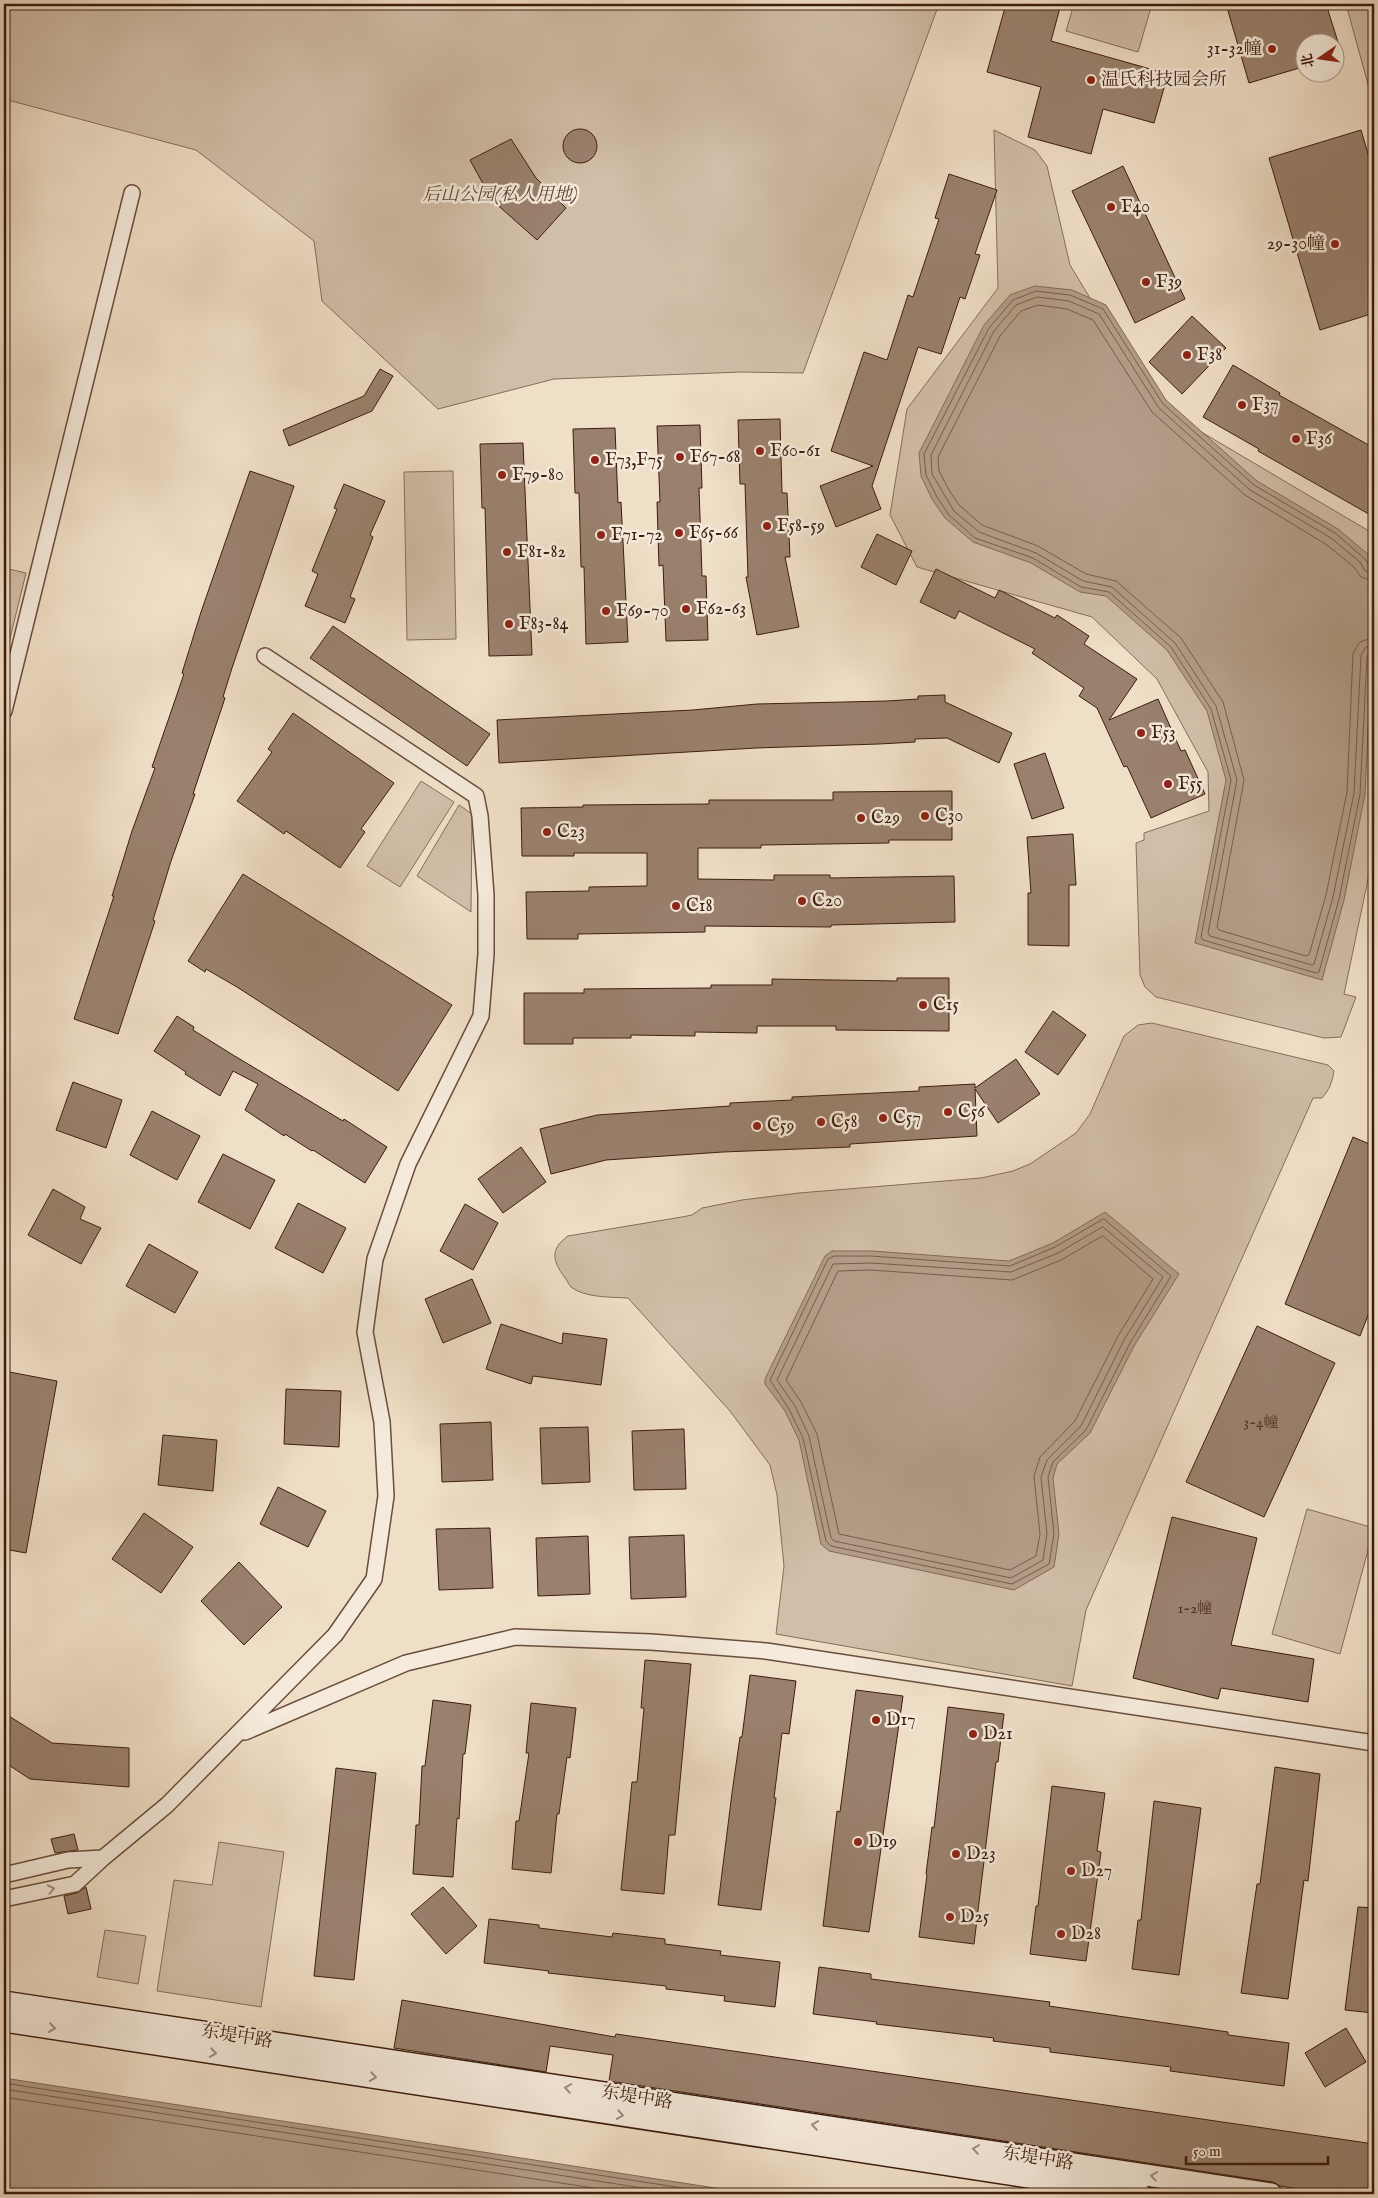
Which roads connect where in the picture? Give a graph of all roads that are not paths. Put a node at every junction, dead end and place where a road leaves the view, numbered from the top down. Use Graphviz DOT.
graph roads {
  1 [pos="132,193"];
  2 [pos="265,656"];
  3 [pos="4,711"];
  4 [pos="236,1735"];
  5 [pos="1374,1743"];
  6 [pos="103,1858"];
  7 [pos="4,1875"];
  8 [pos="4,1899"];
  9 [pos="4,2002"];
  10 [pos="4,2021"];
  11 [pos="1140,2194"];
  12 [pos="1271,2194"];
  1 -- 3 [label="street"];
  2 -- 4 [label="street"];
  4 -- 5 [label="street"];
  4 -- 6 [label="street"];
  6 -- 7 [label="street"];
  8 -- 6 [label="street, one-way"];
  12 -- 9 [label="main road, 东堤中路, one-way"];
  10 -- 11 [label="main road, 东堤中路, one-way"];
}
